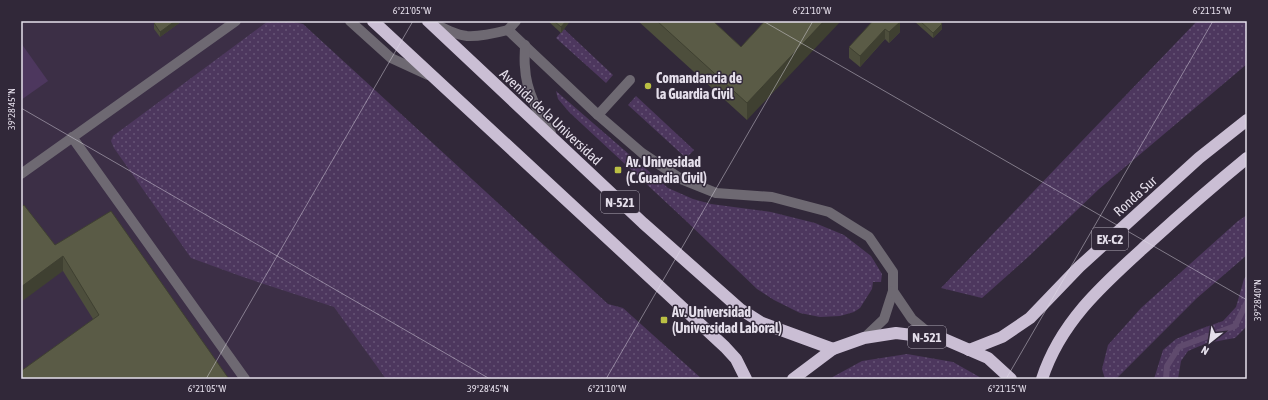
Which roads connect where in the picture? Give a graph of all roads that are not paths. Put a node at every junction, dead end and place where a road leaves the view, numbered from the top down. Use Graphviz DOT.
graph roads {
  1 [pos="236,21"];
  2 [pos="350,21"];
  3 [pos="373,21"];
  4 [pos="428,21"];
  5 [pos="431,21"];
  6 [pos="516,21"];
  7 [pos="508,30"];
  8 [pos="525,45"];
  9 [pos="432,76"];
  10 [pos="630,80"];
  11 [pos="598,115"];
  12 [pos="1247,120"];
  13 [pos="72,137"];
  14 [pos="556,142"];
  15 [pos="1247,158"];
  16 [pos="21,174"];
  17 [pos="893,292"];
  18 [pos="864,338"];
  19 [pos="935,338"];
  20 [pos="834,349"];
  21 [pos="969,350"];
  22 [pos="245,379"];
  23 [pos="746,379"];
  24 [pos="793,379"];
  25 [pos="1011,379"];
  26 [pos="1042,379"];
  1 -- 13 [label="lane"];
  2 -- 9 [label="lane"];
  3 -- 9 [label="highway, N-521"];
  4 -- 14 [label="highway, Avenida de la Universidad / N-521"];
  5 -- 7 [label="lane"];
  6 -- 7 [label="lane"];
  7 -- 8 [label="lane"];
  8 -- 11 [label="lane"];
  8 -- 14 [label="lane"];
  9 -- 23 [label="highway, N-521"];
  10 -- 11 [label="lane"];
  11 -- 17 [label="lane"];
  12 -- 21 [label="highway, Ronda Sur / EX-C2"];
  13 -- 16 [label="lane"];
  13 -- 22 [label="lane"];
  14 -- 20 [label="highway, Avenida de la Universidad / N-521"];
  15 -- 26 [label="highway, EX-C2"];
  17 -- 18 [label="lane"];
  17 -- 19 [label="lane"];
  18 -- 19 [label="highway, N-521"];
  18 -- 20 [label="highway, N-521"];
  19 -- 21 [label="highway, N-521"];
  20 -- 24 [label="highway, N-521"];
  21 -- 25 [label="highway, N-521"];
}
